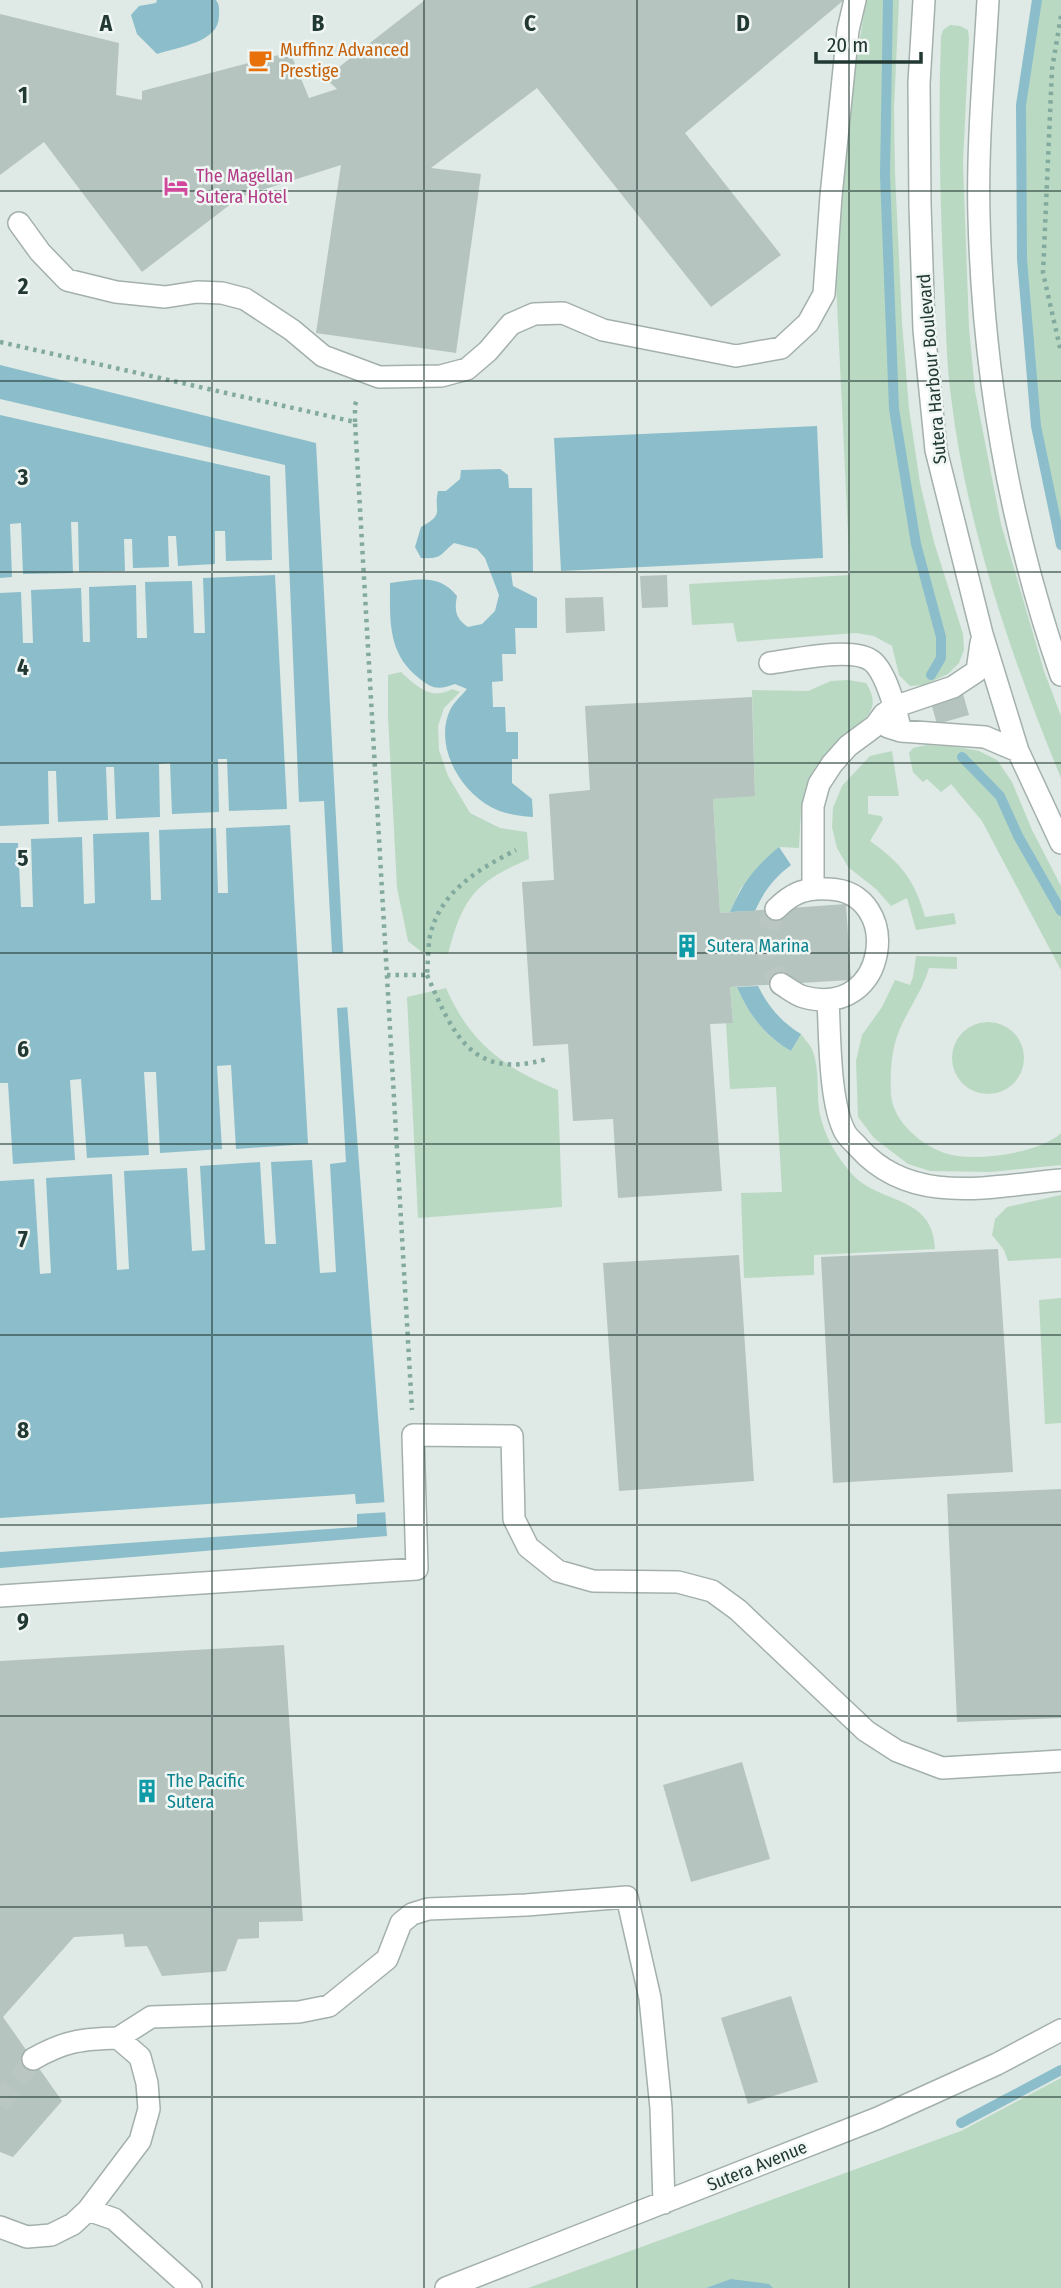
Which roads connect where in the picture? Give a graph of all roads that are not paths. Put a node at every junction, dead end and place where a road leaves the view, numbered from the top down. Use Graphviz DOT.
graph roads {
  1 [pos="855,0"];
  2 [pos="924,0"];
  3 [pos="988,0"];
  4 [pos="19,223"];
  5 [pos="982,634"];
  6 [pos="770,663"];
  7 [pos="1061,675"];
  8 [pos="894,707"];
  9 [pos="875,726"];
  10 [pos="901,731"];
  11 [pos="1018,751"];
  12 [pos="1061,844"];
  13 [pos="813,888"];
  14 [pos="776,909"];
  15 [pos="781,984"];
  16 [pos="828,1000"];
  17 [pos="1061,1180"];
  18 [pos="0,1596"];
  19 [pos="1061,1761"];
  20 [pos="1061,2030"];
  21 [pos="118,2038"];
  22 [pos="33,2059"];
  23 [pos="664,2203"];
  24 [pos="88,2210"];
  25 [pos="0,2227"];
  26 [pos="191,2288"];
  27 [pos="446,2288"];
  1 -- 4 [label="street"];
  2 -- 5 [label="street, Sutera Harbour Boulevard"];
  3 -- 7 [label="street"];
  5 -- 8 [label="street"];
  5 -- 11 [label="street, Sutera Harbour Boulevard"];
  6 -- 8 [label="street"];
  8 -- 9 [label="street"];
  8 -- 10 [label="street"];
  9 -- 10 [label="street"];
  9 -- 13 [label="street"];
  10 -- 11 [label="street"];
  11 -- 12 [label="street, Sutera Harbour Boulevard"];
  13 -- 14 [label="street"];
  13 -- 16 [label="street"];
  15 -- 16 [label="street"];
  16 -- 17 [label="street"];
  18 -- 19 [label="street"];
  20 -- 23 [label="street, Sutera Avenue"];
  21 -- 22 [label="street"];
  21 -- 23 [label="street"];
  21 -- 24 [label="street"];
  23 -- 27 [label="street, Sutera Avenue"];
  24 -- 25 [label="street"];
  24 -- 26 [label="street"];
}
